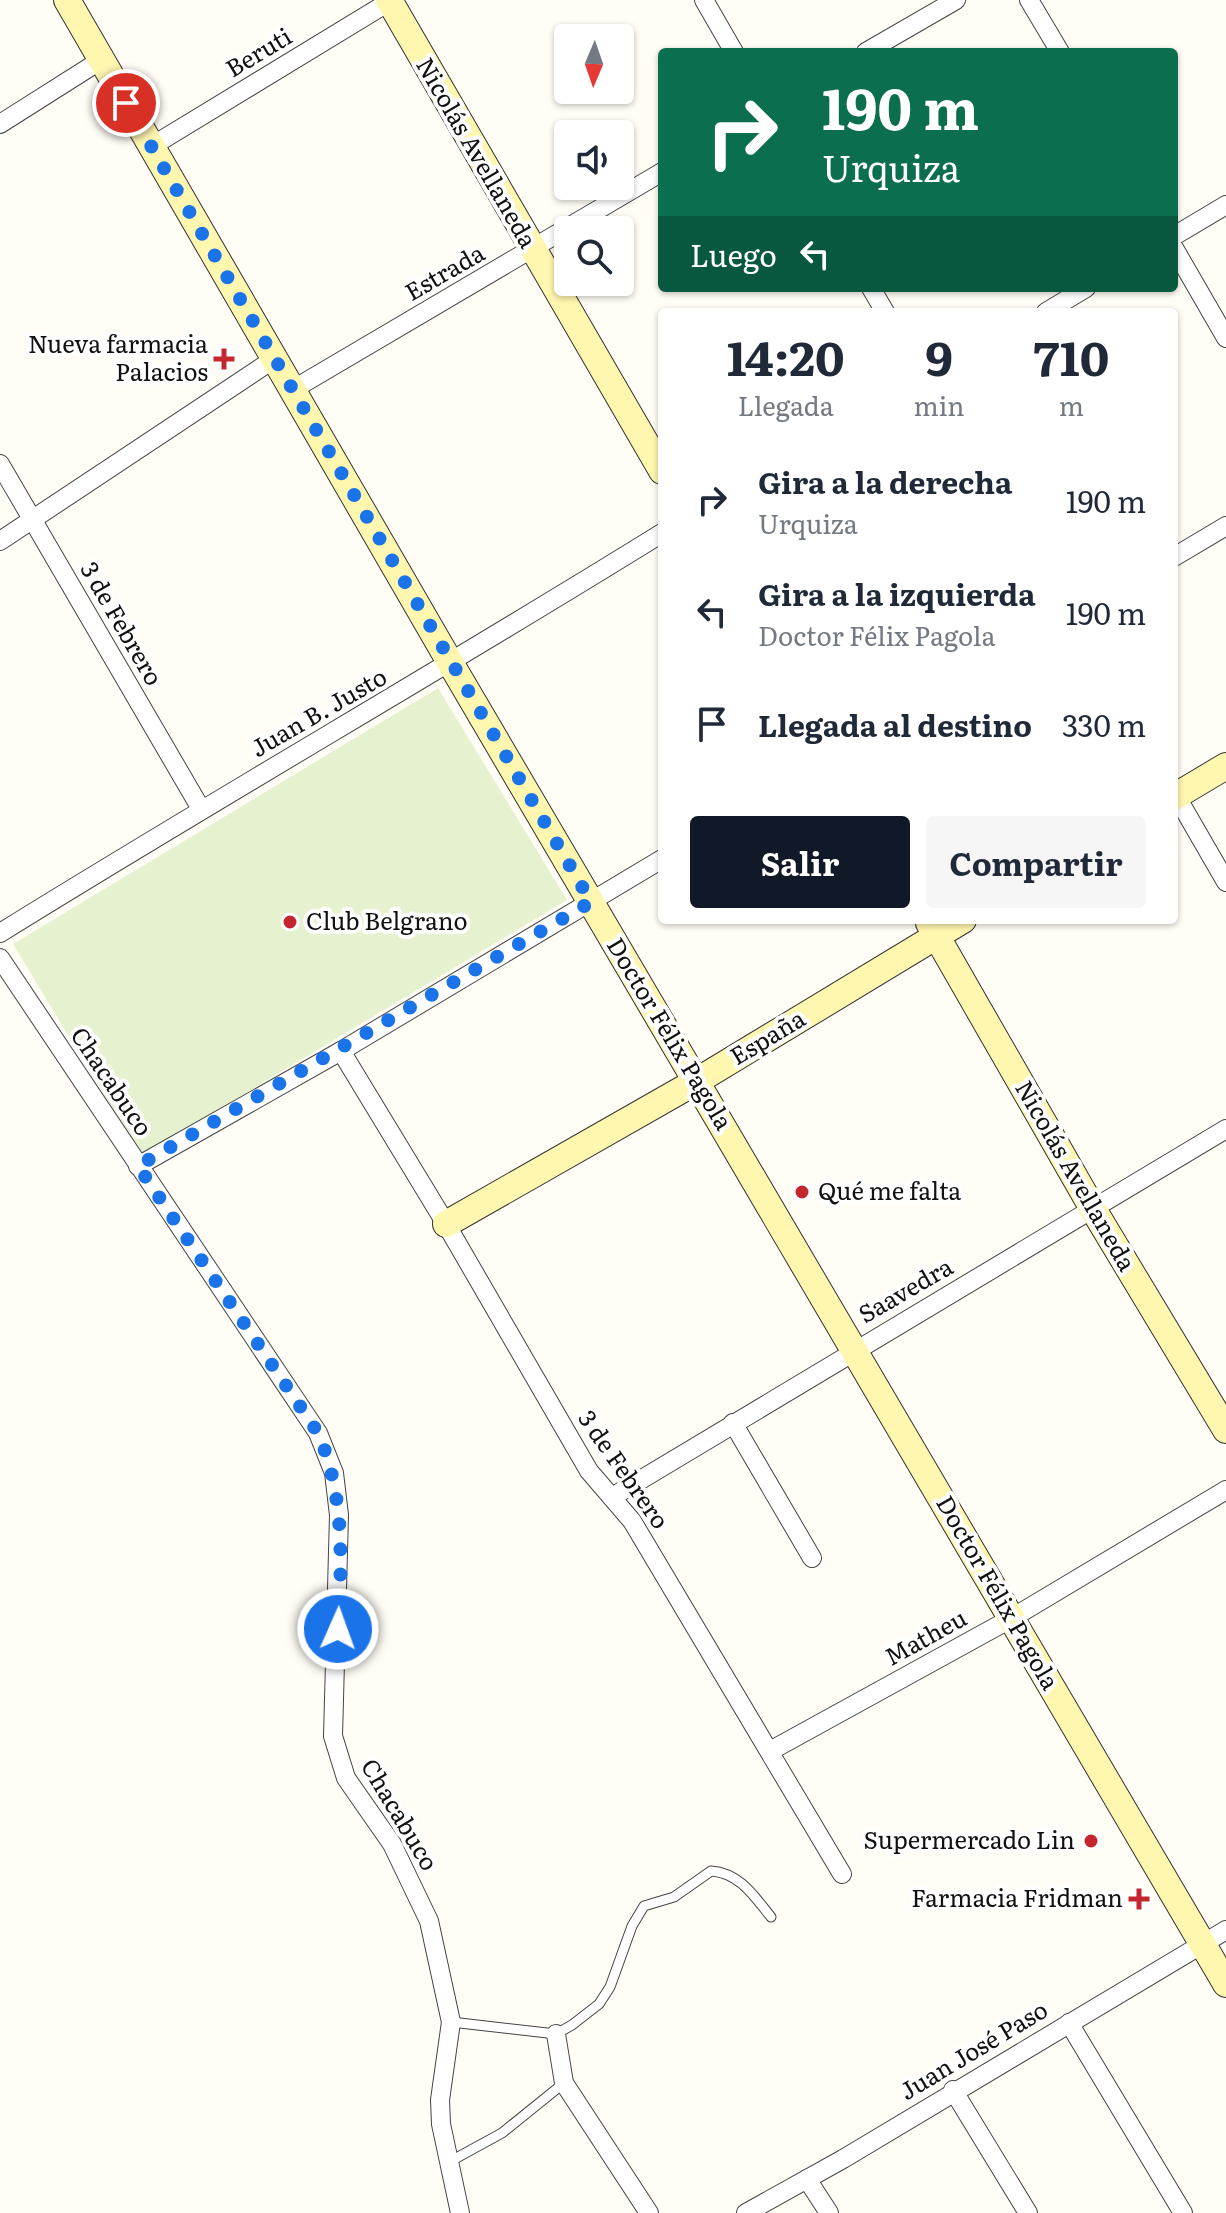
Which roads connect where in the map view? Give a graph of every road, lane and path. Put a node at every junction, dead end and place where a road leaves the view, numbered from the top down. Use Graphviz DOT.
graph roads {
  1 [pos="67,0"];
  2 [pos="390,0"];
  3 [pos="704,0"];
  4 [pos="956,0"];
  5 [pos="1029,0"];
  6 [pos="732,48"];
  7 [pos="873,48"];
  8 [pos="1058,48"];
  9 [pos="101,60"];
  10 [pos="0,124"];
  11 [pos="152,146"];
  12 [pos="658,174"];
  13 [pos="1226,205"];
  14 [pos="1178,234"];
  15 [pos="532,249"];
  16 [pos="1178,255"];
  17 [pos="1079,292"];
  18 [pos="1053,308"];
  19 [pos="1226,338"];
  20 [pos="274,359"];
  21 [pos="292,390"];
  22 [pos="0,464"];
  23 [pos="658,464"];
  24 [pos="33,520"];
  25 [pos="1226,526"];
  26 [pos="658,535"];
  27 [pos="0,541"];
  28 [pos="1178,555"];
  29 [pos="451,664"];
  30 [pos="1226,766"];
  31 [pos="1178,793"];
  32 [pos="1178,800"];
  33 [pos="201,809"];
  34 [pos="658,861"];
  35 [pos="1226,882"];
  36 [pos="591,902"];
  37 [pos="931,928"];
  38 [pos="0,933"];
  39 [pos="0,958"];
  40 [pos="341,1051"];
  41 [pos="697,1081"];
  42 [pos="1226,1129"];
  43 [pos="138,1166"];
  44 [pos="1093,1209"];
  45 [pos="446,1224"];
  46 [pos="853,1349"];
  47 [pos="733,1423"];
  48 [pos="1226,1430"];
  49 [pos="1226,1490"];
  50 [pos="612,1497"];
  51 [pos="812,1558"];
  52 [pos="1012,1618"];
  53 [pos="770,1751"];
  54 [pos="842,1874"];
  55 [pos="771,1917"];
  56 [pos="1226,1930"];
  57 [pos="1202,1943"];
  58 [pos="1226,1984"];
  59 [pos="451,2022"];
  60 [pos="1069,2023"];
  61 [pos="556,2034"];
  62 [pos="564,2083"];
  63 [pos="953,2090"];
  64 [pos="449,2162"];
  65 [pos="807,2179"];
  66 [pos="460,2213"];
  67 [pos="649,2213"];
  68 [pos="746,2213"];
  69 [pos="829,2213"];
  70 [pos="1028,2213"];
  71 [pos="1183,2213"];
  1 -- 9 [label="street, Doctor Félix Pagola"];
  2 -- 11 [label="street, Beruti"];
  2 -- 15 [label="street, Nicolás Avellaneda"];
  3 -- 6 [label="street"];
  4 -- 7 [label="street"];
  5 -- 8 [label="street"];
  9 -- 10 [label="street"];
  9 -- 11 [label="street, Doctor Félix Pagola"];
  11 -- 20 [label="street, Doctor Félix Pagola"];
  12 -- 15 [label="street, Estrada"];
  13 -- 14 [label="street"];
  15 -- 21 [label="street, Estrada"];
  15 -- 23 [label="street, Nicolás Avellaneda"];
  16 -- 19 [label="street"];
  17 -- 18 [label="street"];
  20 -- 21 [label="street, Doctor Félix Pagola"];
  20 -- 24 [label="street"];
  21 -- 29 [label="street, Doctor Félix Pagola"];
  22 -- 24 [label="street, 3 de Febrero"];
  24 -- 27 [label="street"];
  24 -- 33 [label="street, 3 de Febrero"];
  25 -- 28 [label="street"];
  26 -- 29 [label="street, Juan B. Justo"];
  29 -- 33 [label="street, Juan B. Justo"];
  29 -- 36 [label="street, Doctor Félix Pagola"];
  30 -- 31 [label="street"];
  32 -- 35 [label="street"];
  33 -- 38 [label="street, Juan B. Justo"];
  34 -- 36 [label="street"];
  36 -- 40 [label="street"];
  36 -- 41 [label="street, Doctor Félix Pagola"];
  37 -- 41 [label="street, España"];
  37 -- 44 [label="street, Nicolás Avellaneda"];
  39 -- 43 [label="street, Chacabuco"];
  40 -- 43 [label="street"];
  40 -- 45 [label="street, 3 de Febrero"];
  41 -- 45 [label="street, España"];
  41 -- 46 [label="street, Doctor Félix Pagola"];
  42 -- 44 [label="street, Saavedra"];
  43 -- 59 [label="street, Chacabuco"];
  44 -- 46 [label="street, Saavedra"];
  44 -- 48 [label="street, Nicolás Avellaneda"];
  45 -- 50 [label="street, 3 de Febrero"];
  46 -- 47 [label="street, Saavedra"];
  46 -- 52 [label="street, Doctor Félix Pagola"];
  47 -- 50 [label="street, Saavedra"];
  47 -- 51 [label="street"];
  49 -- 52 [label="street, Matheu"];
  50 -- 53 [label="street, 3 de Febrero"];
  52 -- 53 [label="street, Matheu"];
  52 -- 57 [label="street, Doctor Félix Pagola"];
  53 -- 54 [label="street, 3 de Febrero"];
  55 -- 61 [label="lane"];
  56 -- 57 [label="street, Juan José Paso"];
  57 -- 58 [label="street, Doctor Félix Pagola"];
  57 -- 60 [label="street, Juan José Paso"];
  59 -- 61 [label="lane"];
  59 -- 64 [label="street, Chacabuco"];
  60 -- 63 [label="street, Juan José Paso"];
  60 -- 71 [label="street"];
  61 -- 62 [label="street"];
  62 -- 64 [label="lane"];
  62 -- 67 [label="street"];
  63 -- 65 [label="street, Juan José Paso"];
  63 -- 70 [label="street"];
  64 -- 66 [label="street, Chacabuco"];
  65 -- 68 [label="street, Juan José Paso"];
  65 -- 69 [label="street"];
}
